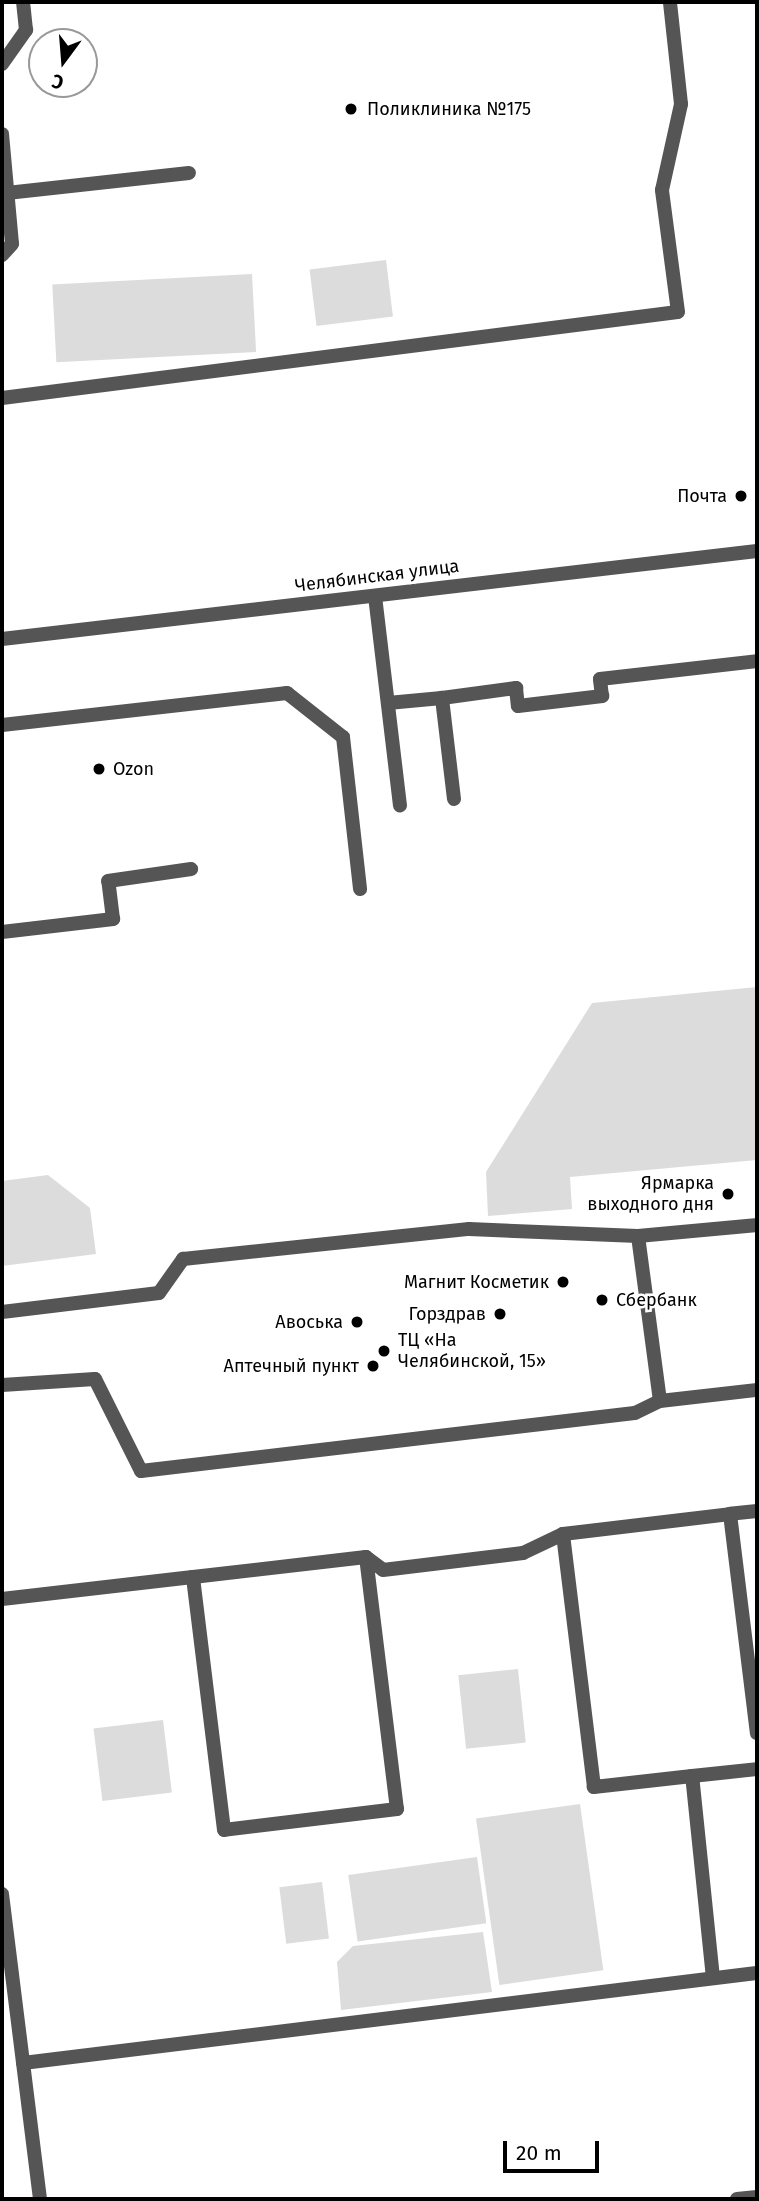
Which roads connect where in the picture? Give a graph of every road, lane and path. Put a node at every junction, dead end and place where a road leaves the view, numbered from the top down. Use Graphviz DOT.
graph roads {
  1 [pos="23,2"];
  2 [pos="670,2"];
  3 [pos="2,64"];
  4 [pos="2,134"];
  5 [pos="189,173"];
  6 [pos="7,193"];
  7 [pos="2,255"];
  8 [pos="2,398"];
  9 [pos="757,551"];
  10 [pos="375,596"];
  11 [pos="2,639"];
  12 [pos="757,661"];
  13 [pos="442,698"];
  14 [pos="388,703"];
  15 [pos="2,725"];
  16 [pos="454,799"];
  17 [pos="400,806"];
  18 [pos="191,869"];
  19 [pos="360,889"];
  20 [pos="2,932"];
  21 [pos="757,1225"];
  22 [pos="638,1236"];
  23 [pos="2,1312"];
  24 [pos="2,1385"];
  25 [pos="757,1390"];
  26 [pos="660,1401"];
  27 [pos="757,1511"];
  28 [pos="730,1514"];
  29 [pos="563,1534"];
  30 [pos="366,1557"];
  31 [pos="193,1577"];
  32 [pos="2,1599"];
  33 [pos="757,1733"];
  34 [pos="757,1769"];
  35 [pos="692,1776"];
  36 [pos="2,1894"];
  37 [pos="757,1973"];
  38 [pos="713,1978"];
  39 [pos="23,2063"];
  40 [pos="757,2197"];
  41 [pos="40,2199"];
  42 [pos="737,2199"];
  1 -- 3 [label="street"];
  2 -- 8 [label="street"];
  4 -- 6 [label="street"];
  5 -- 6 [label="street"];
  6 -- 7 [label="street"];
  9 -- 10 [label="street, Челябинская улица"];
  10 -- 11 [label="street, Челябинская улица"];
  10 -- 14 [label="street"];
  12 -- 13 [label="street"];
  13 -- 14 [label="street"];
  13 -- 16 [label="street"];
  14 -- 17 [label="street"];
  15 -- 19 [label="street"];
  18 -- 20 [label="street"];
  21 -- 22 [label="street"];
  22 -- 23 [label="street"];
  22 -- 26 [label="street"];
  24 -- 26 [label="street"];
  25 -- 26 [label="street"];
  27 -- 28 [label="street"];
  28 -- 29 [label="street"];
  28 -- 33 [label="street"];
  29 -- 30 [label="street"];
  29 -- 35 [label="street"];
  30 -- 31 [label="street"];
  30 -- 31 [label="street"];
  31 -- 32 [label="street"];
  34 -- 35 [label="street"];
  35 -- 38 [label="street"];
  36 -- 39 [label="street"];
  37 -- 38 [label="street"];
  38 -- 39 [label="street"];
  39 -- 41 [label="street"];
  40 -- 42 [label="street"];
}
